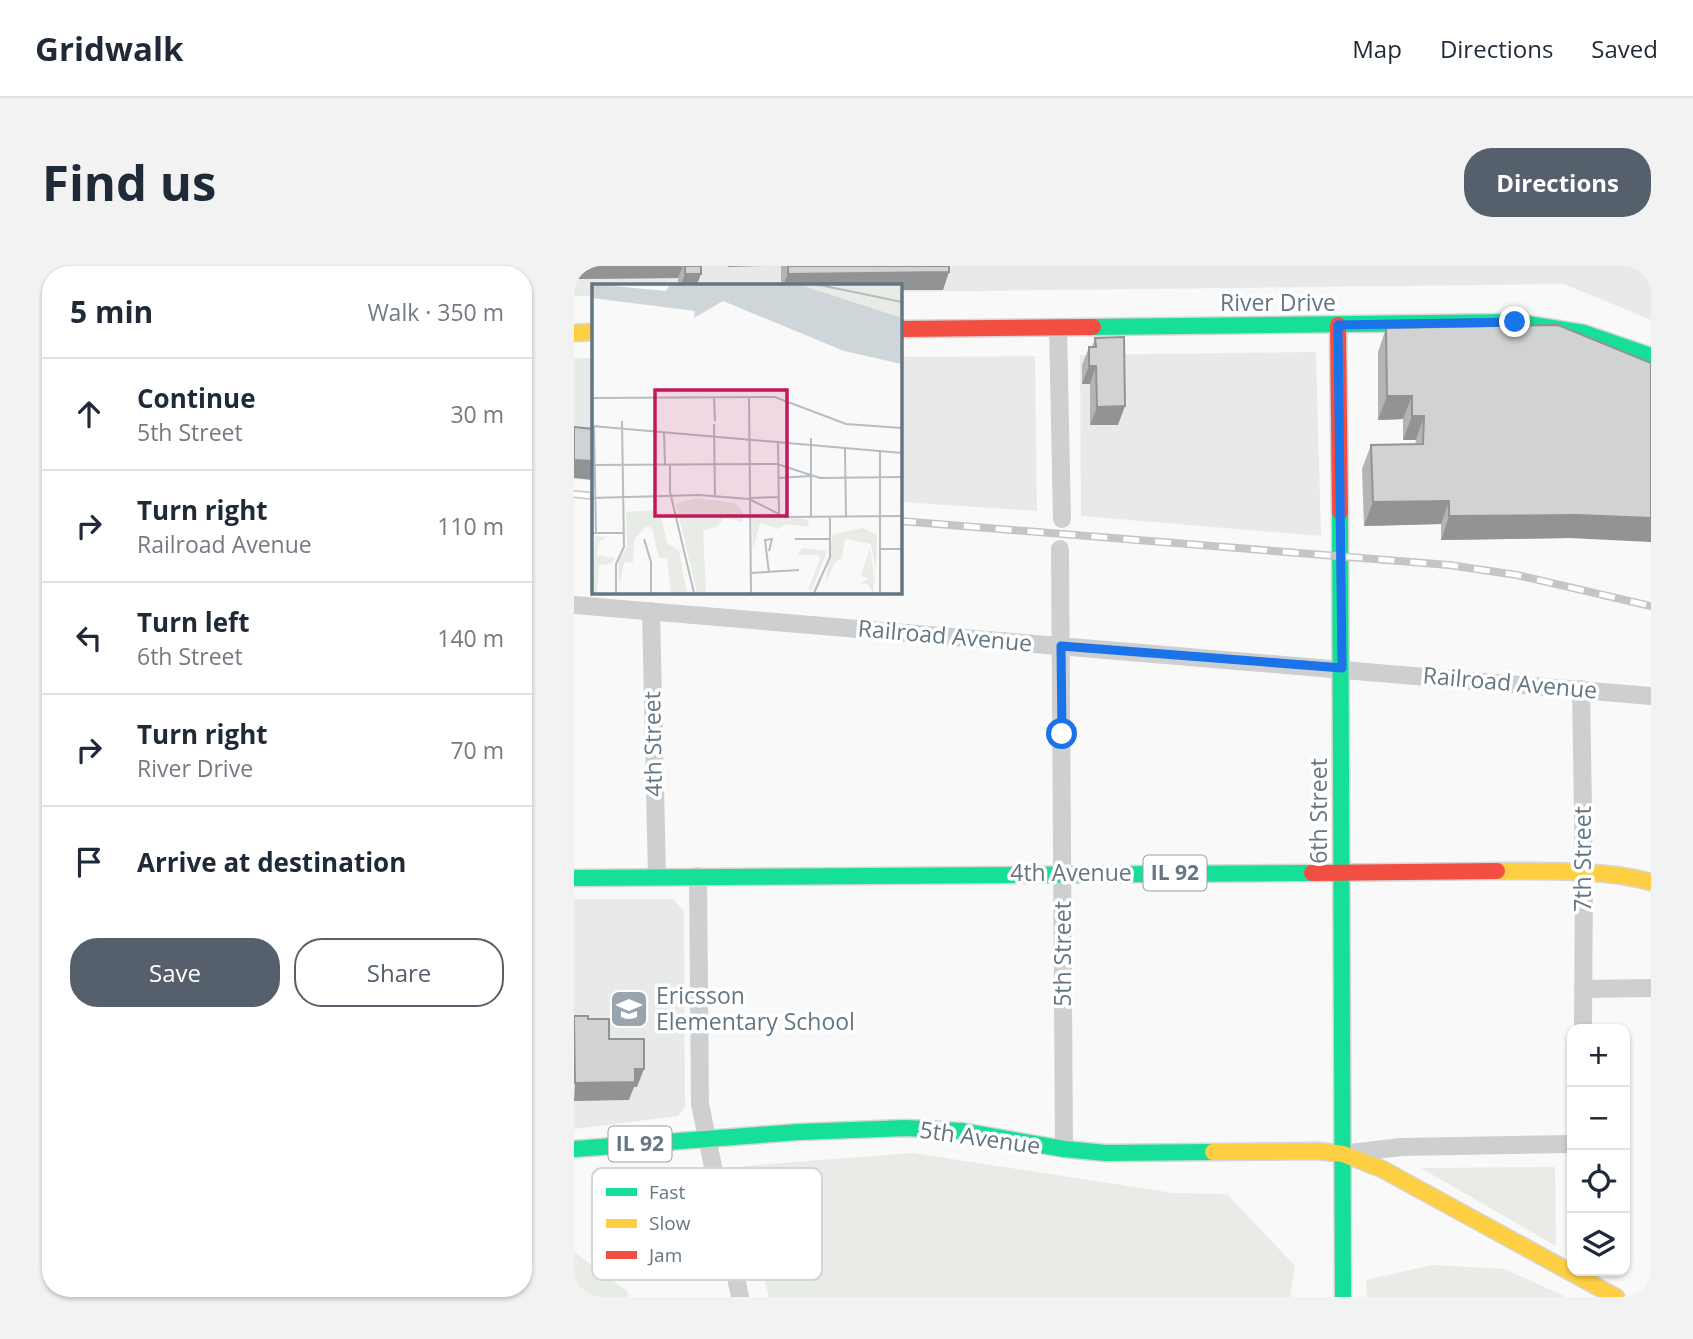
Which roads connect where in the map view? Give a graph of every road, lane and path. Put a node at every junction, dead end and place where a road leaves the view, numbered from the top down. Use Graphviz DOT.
graph roads {
  1 [pos="1338,325"];
  2 [pos="1058,327"];
  3 [pos="901,329"];
  4 [pos="574,332"];
  5 [pos="592,332"];
  6 [pos="1651,356"];
  7 [pos="1062,519"];
  8 [pos="1060,549"];
  9 [pos="574,605"];
  10 [pos="651,611"];
  11 [pos="1061,646"];
  12 [pos="1342,668"];
  13 [pos="1581,689"];
  14 [pos="1651,696"];
  15 [pos="1341,871"];
  16 [pos="1584,872"];
  17 [pos="1063,873"];
  18 [pos="698,876"];
  19 [pos="657,877"];
  20 [pos="574,878"];
  21 [pos="1651,882"];
  22 [pos="1651,988"];
  23 [pos="1583,989"];
  24 [pos="1583,1024"];
  25 [pos="706,1139"];
  26 [pos="1567,1144"];
  27 [pos="574,1149"];
  28 [pos="1064,1149"];
  29 [pos="1343,1154"];
  30 [pos="712,1168"];
  31 [pos="1585,1277"];
  32 [pos="1343,1297"];
  33 [pos="1616,1297"];
  1 -- 2 [label="main road, River Drive"];
  1 -- 6 [label="main road, River Drive"];
  1 -- 12 [label="main road, 6th Street"];
  2 -- 3 [label="main road, River Drive"];
  2 -- 7 [label="street"];
  4 -- 5 [label="main road"];
  8 -- 11 [label="street, 5th Street"];
  9 -- 10 [label="street, Railroad Avenue"];
  10 -- 11 [label="street, Railroad Avenue"];
  10 -- 19 [label="street, 4th Street"];
  11 -- 12 [label="street, Railroad Avenue"];
  11 -- 17 [label="street, 5th Street"];
  12 -- 13 [label="street, Railroad Avenue"];
  12 -- 15 [label="main road, 6th Street"];
  13 -- 14 [label="street, Railroad Avenue"];
  13 -- 16 [label="street, 7th Street"];
  15 -- 16 [label="main road, 4th Avenue / IL 92"];
  15 -- 17 [label="main road, 4th Avenue / IL 92"];
  15 -- 29 [label="main road, 6th Street"];
  16 -- 21 [label="main road, 4th Avenue / IL 92"];
  16 -- 23 [label="street, 7th Street"];
  17 -- 18 [label="main road, 4th Avenue / IL 92"];
  17 -- 28 [label="street, 5th Street"];
  18 -- 19 [label="main road, 4th Avenue / IL 92"];
  18 -- 25 [label="street"];
  19 -- 20 [label="main road, 4th Avenue / IL 92"];
  22 -- 23 [label="street"];
  23 -- 24 [label="street, 7th Street"];
  25 -- 27 [label="main road, 5th Avenue / IL 92"];
  25 -- 28 [label="main road, 5th Avenue / IL 92"];
  25 -- 30 [label="street"];
  26 -- 29 [label="street, 5th Avenue"];
  28 -- 29 [label="main road, 5th Avenue / IL 92"];
  29 -- 31 [label="main road, 5th Avenue / IL 92"];
  29 -- 32 [label="main road, 6th Street"];
  31 -- 33 [label="main road, 5th Avenue / IL 92"];
}
